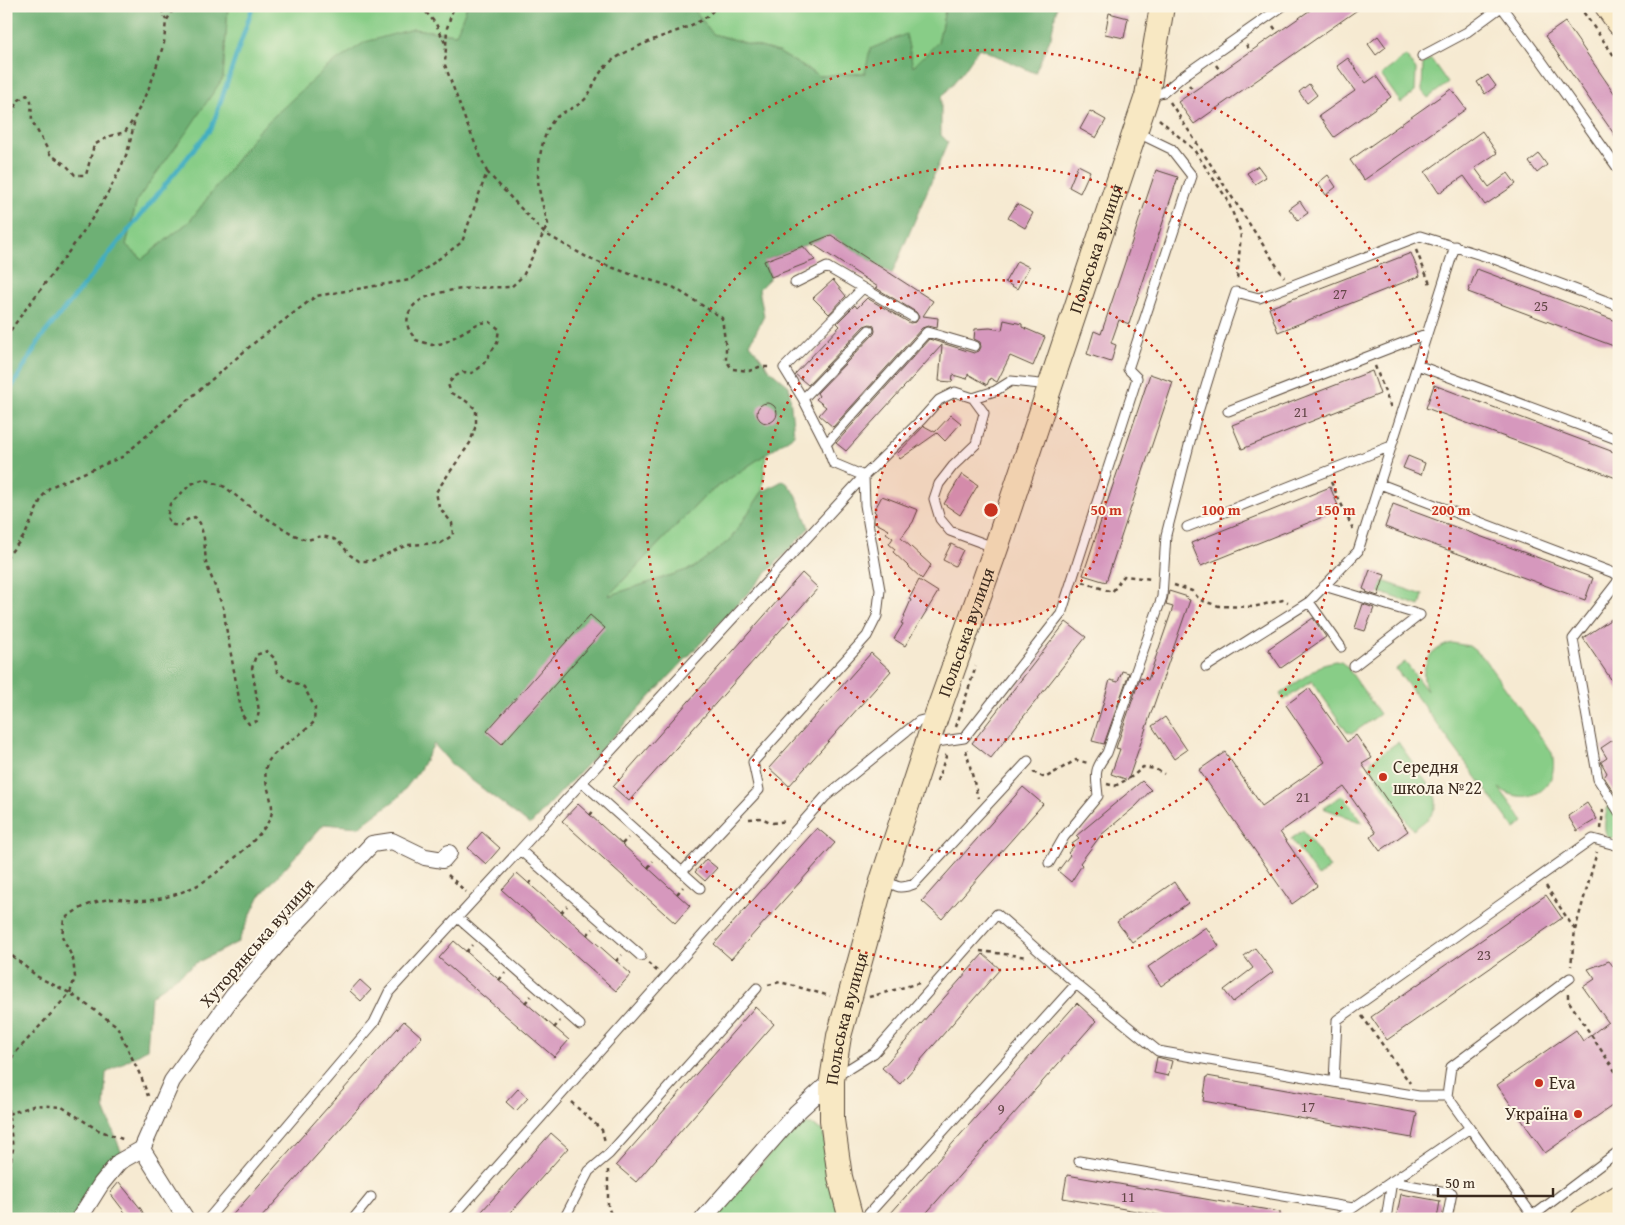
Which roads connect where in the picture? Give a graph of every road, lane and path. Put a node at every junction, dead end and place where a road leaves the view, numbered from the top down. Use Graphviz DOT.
graph roads {
  1 [pos="160,6"];
  2 [pos="175,6"];
  3 [pos="421,6"];
  4 [pos="454,6"];
  5 [pos="716,6"];
  6 [pos="1162,6"];
  7 [pos="1283,6"];
  8 [pos="1302,6"];
  9 [pos="1501,6"];
  10 [pos="1579,6"];
  11 [pos="1607,6"];
  12 [pos="1306,13"];
  13 [pos="166,20"];
  14 [pos="1619,23"];
  15 [pos="446,47"];
  16 [pos="1422,56"];
  17 [pos="1619,63"];
  18 [pos="1147,108"];
  19 [pos="136,118"];
  20 [pos="6,120"];
  21 [pos="1619,170"];
  22 [pos="487,172"];
  23 [pos="544,233"];
  24 [pos="1411,239"];
  25 [pos="1455,246"];
  26 [pos="795,283"];
  27 [pos="1290,286"];
  28 [pos="864,288"];
  29 [pos="1236,292"];
  30 [pos="1436,302"];
  31 [pos="1619,306"];
  32 [pos="913,317"];
  33 [pos="870,330"];
  34 [pos="1426,334"];
  35 [pos="6,338"];
  36 [pos="975,346"];
  37 [pos="1372,356"];
  38 [pos="1417,365"];
  39 [pos="784,368"];
  40 [pos="1050,385"];
  41 [pos="973,398"];
  42 [pos="803,399"];
  43 [pos="1228,411"];
  44 [pos="1398,426"];
  45 [pos="1619,440"];
  46 [pos="826,444"];
  47 [pos="1391,446"];
  48 [pos="1326,472"];
  49 [pos="864,476"];
  50 [pos="1380,484"];
  51 [pos="1187,527"];
  52 [pos="1360,545"];
  53 [pos="996,548"];
  54 [pos="6,558"];
  55 [pos="1619,575"];
  56 [pos="1072,578"];
  57 [pos="1619,580"];
  58 [pos="1163,582"];
  59 [pos="1324,586"];
  60 [pos="1306,604"];
  61 [pos="1341,647"];
  62 [pos="977,665"];
  63 [pos="1354,666"];
  64 [pos="1206,667"];
  65 [pos="936,717"];
  66 [pos="964,738"];
  67 [pos="951,740"];
  68 [pos="928,744"];
  69 [pos="1028,761"];
  70 [pos="582,782"];
  71 [pos="935,786"];
  72 [pos="1606,791"];
  73 [pos="981,812"];
  74 [pos="1619,812"];
  75 [pos="806,818"];
  76 [pos="724,828"];
  77 [pos="1600,841"];
  78 [pos="1619,846"];
  79 [pos="520,850"];
  80 [pos="449,853"];
  81 [pos="1049,863"];
  82 [pos="446,872"];
  83 [pos="682,872"];
  84 [pos="883,878"];
  85 [pos="700,888"];
  86 [pos="474,900"];
  87 [pos="458,918"];
  88 [pos="1575,930"];
  89 [pos="967,949"];
  90 [pos="6,951"];
  91 [pos="640,956"];
  92 [pos="1048,959"];
  93 [pos="942,977"];
  94 [pos="666,978"];
  95 [pos="1570,978"];
  96 [pos="780,982"];
  97 [pos="1076,984"];
  98 [pos="757,988"];
  99 [pos="871,988"];
  100 [pos="70,993"];
  101 [pos="858,1000"];
  102 [pos="1355,1007"];
  103 [pos="580,1024"];
  104 [pos="6,1073"];
  105 [pos="832,1080"];
  106 [pos="1334,1082"];
  107 [pos="6,1093"];
  108 [pos="1419,1096"];
  109 [pos="1447,1096"];
  110 [pos="8,1114"];
  111 [pos="155,1120"];
  112 [pos="1470,1128"];
  113 [pos="142,1148"];
  114 [pos="1619,1151"];
  115 [pos="1080,1161"];
  116 [pos="6,1167"];
  117 [pos="1392,1182"];
  118 [pos="371,1197"];
  119 [pos="1619,1197"];
  120 [pos="1619,1207"];
  121 [pos="1353,1208"];
  122 [pos="1532,1218"];
  123 [pos="79,1219"];
  124 [pos="186,1219"];
  125 [pos="208,1219"];
  126 [pos="353,1219"];
  127 [pos="451,1219"];
  128 [pos="564,1219"];
  129 [pos="703,1219"];
  130 [pos="851,1219"];
  131 [pos="864,1219"];
  132 [pos="1337,1219"];
  133 [pos="1386,1219"];
  134 [pos="1447,1219"];
  135 [pos="1583,1219"];
  136 [pos="1607,1219"];
  1 -- 13 [label="path"];
  2 -- 13 [label="path"];
  3 -- 15 [label="path"];
  4 -- 15 [label="path"];
  5 -- 23 [label="path"];
  6 -- 18 [label="street, Польська вулиця"];
  7 -- 18 [label="lane"];
  8 -- 12 [label="path"];
  9 -- 16 [label="lane"];
  9 -- 21 [label="lane"];
  10 -- 17 [label="path"];
  11 -- 14 [label="street"];
  13 -- 19 [label="path"];
  15 -- 22 [label="path"];
  18 -- 27 [label="path"];
  18 -- 29 [label="path"];
  18 -- 40 [label="street, Польська вулиця"];
  18 -- 56 [label="lane"];
  19 -- 20 [label="path"];
  19 -- 35 [label="path"];
  22 -- 23 [label="path"];
  22 -- 54 [label="path"];
  23 -- 39 [label="path"];
  23 -- 100 [label="path"];
  24 -- 25 [label="lane"];
  24 -- 27 [label="lane"];
  24 -- 30 [label="path"];
  25 -- 30 [label="lane"];
  25 -- 31 [label="lane"];
  26 -- 28 [label="lane"];
  27 -- 29 [label="lane"];
  28 -- 32 [label="lane"];
  28 -- 39 [label="lane"];
  29 -- 58 [label="lane"];
  30 -- 34 [label="lane"];
  33 -- 42 [label="lane"];
  34 -- 37 [label="lane"];
  34 -- 38 [label="lane"];
  36 -- 46 [label="lane"];
  37 -- 43 [label="lane"];
  37 -- 44 [label="path"];
  38 -- 44 [label="lane"];
  38 -- 45 [label="lane"];
  39 -- 42 [label="lane"];
  40 -- 41 [label="lane"];
  40 -- 53 [label="street, Польська вулиця"];
  41 -- 49 [label="lane"];
  41 -- 53 [label="lane"];
  42 -- 46 [label="lane"];
  44 -- 47 [label="lane"];
  46 -- 49 [label="lane"];
  47 -- 48 [label="lane"];
  47 -- 50 [label="lane"];
  48 -- 51 [label="lane"];
  48 -- 52 [label="path"];
  49 -- 70 [label="lane"];
  49 -- 76 [label="lane"];
  50 -- 52 [label="lane"];
  50 -- 55 [label="lane"];
  52 -- 59 [label="lane"];
  53 -- 65 [label="street, Польська вулиця"];
  56 -- 58 [label="path"];
  56 -- 66 [label="lane"];
  57 -- 72 [label="lane"];
  58 -- 60 [label="path"];
  58 -- 81 [label="lane"];
  59 -- 60 [label="lane"];
  59 -- 63 [label="lane"];
  60 -- 61 [label="lane"];
  60 -- 64 [label="lane"];
  62 -- 67 [label="path"];
  65 -- 68 [label="street, Польська вулиця"];
  65 -- 75 [label="lane"];
  66 -- 67 [label="lane"];
  66 -- 73 [label="path"];
  67 -- 68 [label="lane"];
  67 -- 71 [label="path"];
  68 -- 84 [label="street, Польська вулиця"];
  69 -- 73 [label="lane"];
  70 -- 79 [label="lane"];
  70 -- 83 [label="lane"];
  72 -- 74 [label="lane"];
  72 -- 77 [label="path"];
  73 -- 84 [label="lane"];
  75 -- 76 [label="path"];
  75 -- 94 [label="lane"];
  76 -- 83 [label="lane"];
  77 -- 78 [label="lane"];
  77 -- 88 [label="path"];
  77 -- 102 [label="lane"];
  79 -- 86 [label="lane"];
  79 -- 91 [label="lane"];
  80 -- 111 [label="street, Хуторянська вулиця"];
  82 -- 86 [label="path"];
  83 -- 85 [label="lane"];
  84 -- 101 [label="street, Польська вулиця"];
  86 -- 87 [label="lane"];
  87 -- 103 [label="lane"];
  87 -- 125 [label="lane"];
  89 -- 92 [label="path"];
  89 -- 92 [label="lane"];
  89 -- 93 [label="lane"];
  90 -- 100 [label="path"];
  91 -- 94 [label="path"];
  92 -- 97 [label="lane"];
  93 -- 101 [label="path"];
  93 -- 105 [label="lane"];
  94 -- 127 [label="lane"];
  95 -- 109 [label="lane"];
  96 -- 101 [label="path"];
  97 -- 106 [label="lane"];
  97 -- 131 [label="lane"];
  98 -- 128 [label="lane"];
  99 -- 101 [label="path"];
  100 -- 104 [label="path"];
  100 -- 111 [label="path"];
  101 -- 105 [label="street, Польська вулиця"];
  102 -- 106 [label="lane"];
  102 -- 108 [label="path"];
  105 -- 129 [label="street, Польська вулиця"];
  105 -- 130 [label="street"];
  106 -- 108 [label="lane"];
  107 -- 110 [label="path"];
  108 -- 109 [label="lane"];
  109 -- 112 [label="lane"];
  110 -- 113 [label="path"];
  110 -- 116 [label="path"];
  111 -- 113 [label="street, Хуторянська вулиця"];
  112 -- 117 [label="lane"];
  112 -- 122 [label="lane"];
  113 -- 123 [label="street"];
  113 -- 124 [label="street"];
  114 -- 122 [label="lane"];
  115 -- 121 [label="lane"];
  117 -- 121 [label="lane"];
  117 -- 133 [label="lane"];
  117 -- 134 [label="lane"];
  118 -- 126 [label="lane"];
  119 -- 135 [label="street"];
  120 -- 136 [label="street"];
  121 -- 132 [label="lane"];
}
